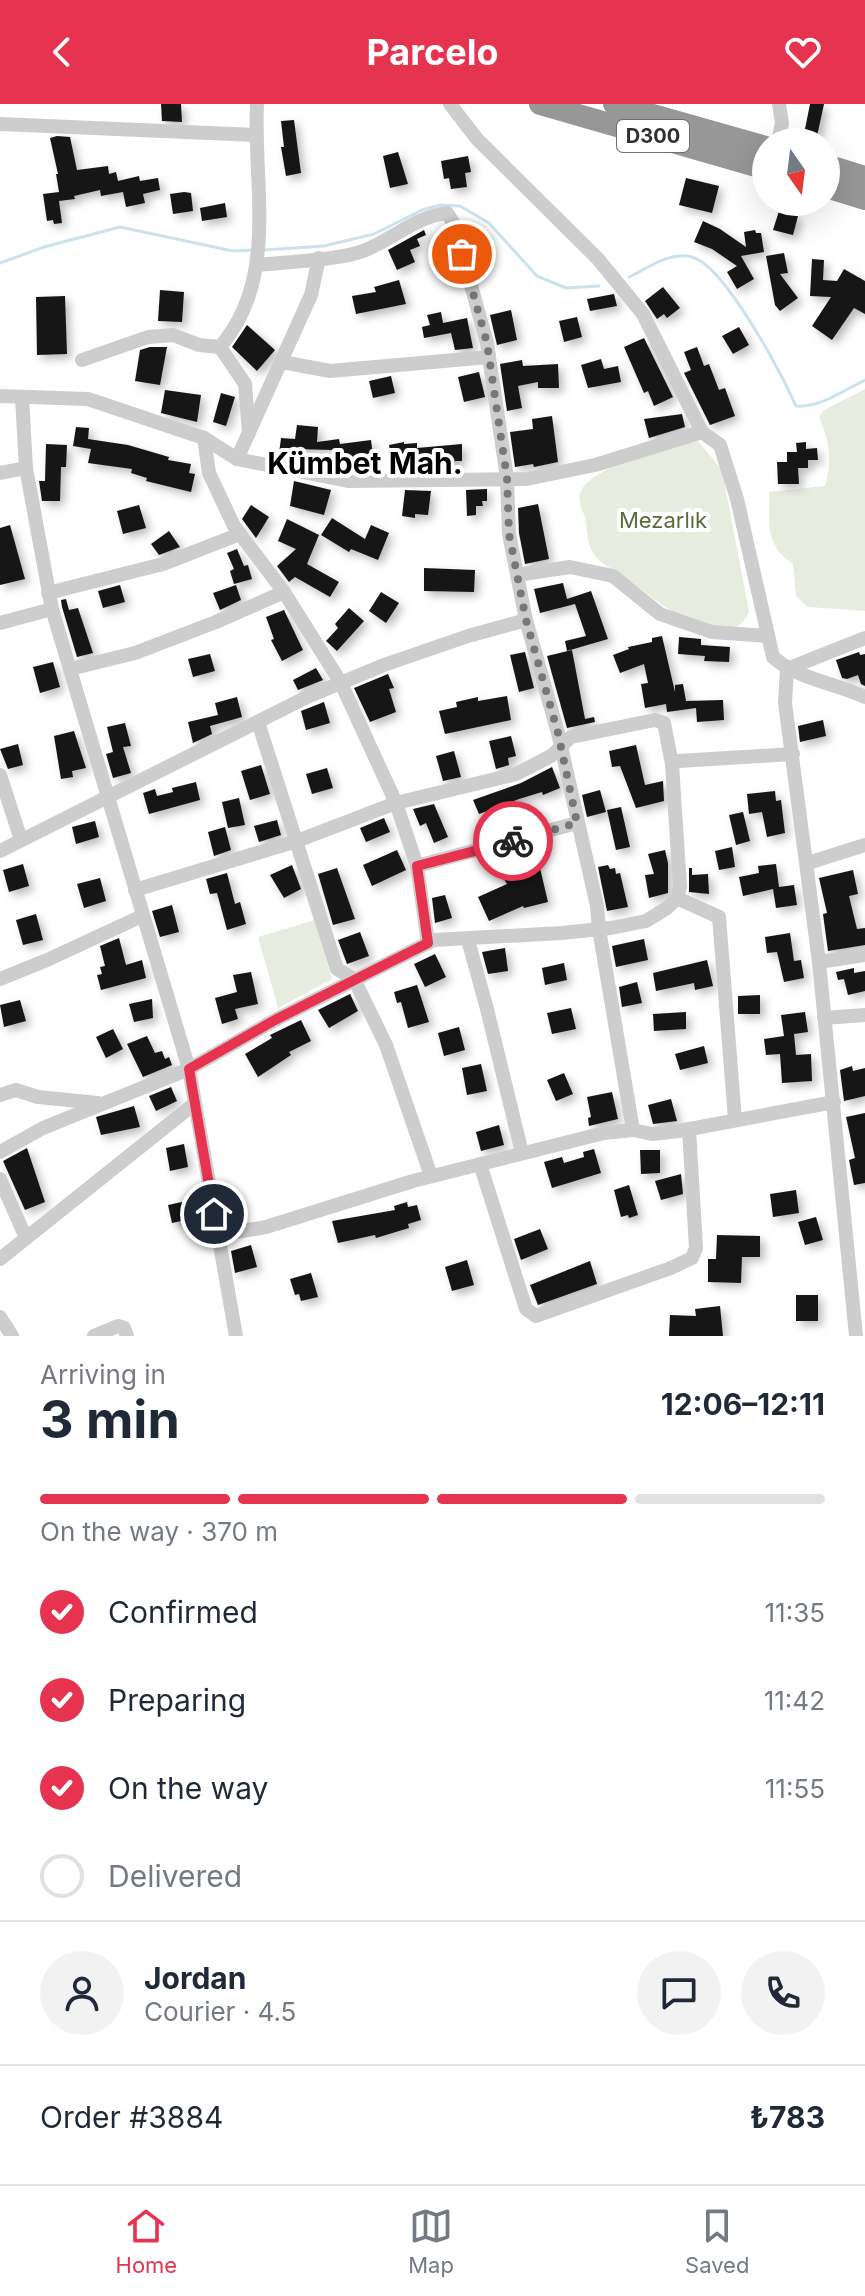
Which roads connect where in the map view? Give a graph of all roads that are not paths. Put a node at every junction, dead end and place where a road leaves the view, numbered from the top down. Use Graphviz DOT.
graph roads {
  1 [pos="257,104"];
  2 [pos="450,104"];
  3 [pos="540,104"];
  4 [pos="614,104"];
  5 [pos="779,104"];
  6 [pos="0,124"];
  7 [pos="781,128"];
  8 [pos="256,135"];
  9 [pos="752,143"];
  10 [pos="752,165"];
  11 [pos="840,169"];
  12 [pos="865,177"];
  13 [pos="840,191"];
  14 [pos="865,199"];
  15 [pos="258,255"];
  16 [pos="319,258"];
  17 [pos="220,347"];
  18 [pos="489,357"];
  19 [pos="82,360"];
  20 [pos="282,362"];
  21 [pos="0,396"];
  22 [pos="22,398"];
  23 [pos="702,432"];
  24 [pos="249,433"];
  25 [pos="204,438"];
  26 [pos="237,459"];
  27 [pos="26,468"];
  28 [pos="0,473"];
  29 [pos="507,478"];
  30 [pos="240,534"];
  31 [pos="517,575"];
  32 [pos="284,592"];
  33 [pos="48,593"];
  34 [pos="52,609"];
  35 [pos="526,620"];
  36 [pos="0,623"];
  37 [pos="767,636"];
  38 [pos="865,638"];
  39 [pos="70,669"];
  40 [pos="787,669"];
  41 [pos="341,683"];
  42 [pos="865,697"];
  43 [pos="258,722"];
  44 [pos="561,747"];
  45 [pos="793,754"];
  46 [pos="672,764"];
  47 [pos="0,775"];
  48 [pos="109,798"];
  49 [pos="396,803"];
  50 [pos="577,823"];
  51 [pos="21,840"];
  52 [pos="297,841"];
  53 [pos="865,845"];
  54 [pos="0,851"];
  55 [pos="808,863"];
  56 [pos="417,866"];
  57 [pos="135,890"];
  58 [pos="677,898"];
  59 [pos="142,916"];
  60 [pos="599,929"];
  61 [pos="468,940"];
  62 [pos="428,943"];
  63 [pos="865,955"];
  64 [pos="819,962"];
  65 [pos="0,979"];
  66 [pos="354,979"];
  67 [pos="865,1015"];
  68 [pos="824,1018"];
  69 [pos="189,1069"];
  70 [pos="0,1095"];
  71 [pos="834,1102"];
  72 [pos="103,1103"];
  73 [pos="194,1104"];
  74 [pos="735,1120"];
  75 [pos="689,1129"];
  76 [pos="633,1130"];
  77 [pos="0,1152"];
  78 [pos="522,1153"];
  79 [pos="480,1164"];
  80 [pos="431,1176"];
  81 [pos="0,1179"];
  82 [pos="219,1235"];
  83 [pos="26,1238"];
  84 [pos="0,1259"];
  85 [pos="0,1317"];
  86 [pos="12,1336"];
  87 [pos="94,1336"];
  88 [pos="127,1336"];
  89 [pos="236,1336"];
  90 [pos="856,1336"];
  1 -- 8 [label="street"];
  2 -- 23 [label="street"];
  3 -- 10 [label="highway, D300"];
  4 -- 9 [label="highway, D300"];
  5 -- 7 [label="street"];
  6 -- 8 [label="street"];
  8 -- 15 [label="street"];
  11 -- 12 [label="highway"];
  13 -- 14 [label="highway"];
  15 -- 16 [label="street"];
  15 -- 17 [label="street"];
  16 -- 18 [label="street"];
  16 -- 20 [label="street"];
  17 -- 19 [label="street"];
  17 -- 24 [label="street"];
  18 -- 20 [label="street"];
  18 -- 29 [label="street"];
  20 -- 24 [label="street"];
  21 -- 22 [label="street"];
  22 -- 25 [label="street"];
  22 -- 27 [label="street"];
  23 -- 29 [label="street"];
  23 -- 37 [label="street"];
  24 -- 26 [label="street"];
  25 -- 26 [label="street"];
  25 -- 30 [label="street"];
  26 -- 29 [label="street"];
  27 -- 28 [label="street"];
  27 -- 33 [label="street"];
  29 -- 31 [label="street"];
  30 -- 32 [label="street"];
  30 -- 33 [label="street"];
  31 -- 35 [label="street"];
  31 -- 37 [label="street"];
  32 -- 39 [label="street"];
  32 -- 41 [label="street"];
  33 -- 34 [label="street"];
  34 -- 36 [label="street"];
  34 -- 39 [label="street"];
  35 -- 41 [label="street"];
  35 -- 44 [label="street"];
  37 -- 40 [label="street"];
  38 -- 40 [label="street"];
  39 -- 48 [label="street"];
  40 -- 42 [label="street"];
  40 -- 45 [label="street"];
  41 -- 43 [label="street"];
  41 -- 49 [label="street"];
  43 -- 48 [label="street"];
  43 -- 52 [label="street"];
  44 -- 46 [label="street"];
  44 -- 49 [label="street"];
  44 -- 50 [label="street"];
  45 -- 46 [label="street"];
  45 -- 55 [label="street"];
  46 -- 58 [label="street"];
  47 -- 51 [label="street"];
  48 -- 51 [label="street"];
  48 -- 57 [label="street"];
  49 -- 52 [label="street"];
  49 -- 56 [label="street"];
  50 -- 56 [label="street"];
  50 -- 60 [label="street"];
  51 -- 54 [label="street"];
  52 -- 57 [label="street"];
  52 -- 66 [label="street"];
  53 -- 55 [label="street"];
  55 -- 64 [label="street"];
  56 -- 62 [label="street"];
  57 -- 59 [label="street"];
  58 -- 60 [label="street"];
  58 -- 74 [label="street"];
  59 -- 65 [label="street"];
  59 -- 69 [label="street"];
  60 -- 61 [label="street"];
  60 -- 76 [label="street"];
  61 -- 62 [label="street"];
  61 -- 78 [label="street"];
  62 -- 66 [label="street"];
  63 -- 64 [label="street"];
  64 -- 68 [label="street"];
  66 -- 69 [label="street"];
  66 -- 80 [label="street"];
  67 -- 68 [label="street"];
  68 -- 71 [label="street"];
  69 -- 72 [label="street"];
  69 -- 73 [label="street"];
  70 -- 72 [label="street"];
  71 -- 74 [label="street"];
  71 -- 90 [label="street"];
  72 -- 77 [label="street"];
  73 -- 82 [label="street"];
  73 -- 83 [label="street"];
  74 -- 75 [label="street"];
  75 -- 76 [label="street"];
  75 -- 79 [label="street"];
  76 -- 78 [label="street"];
  78 -- 79 [label="street"];
  79 -- 80 [label="street"];
  80 -- 82 [label="street"];
  81 -- 83 [label="street"];
  82 -- 89 [label="street"];
  83 -- 84 [label="street"];
  85 -- 86 [label="street"];
  87 -- 88 [label="street"];
}
